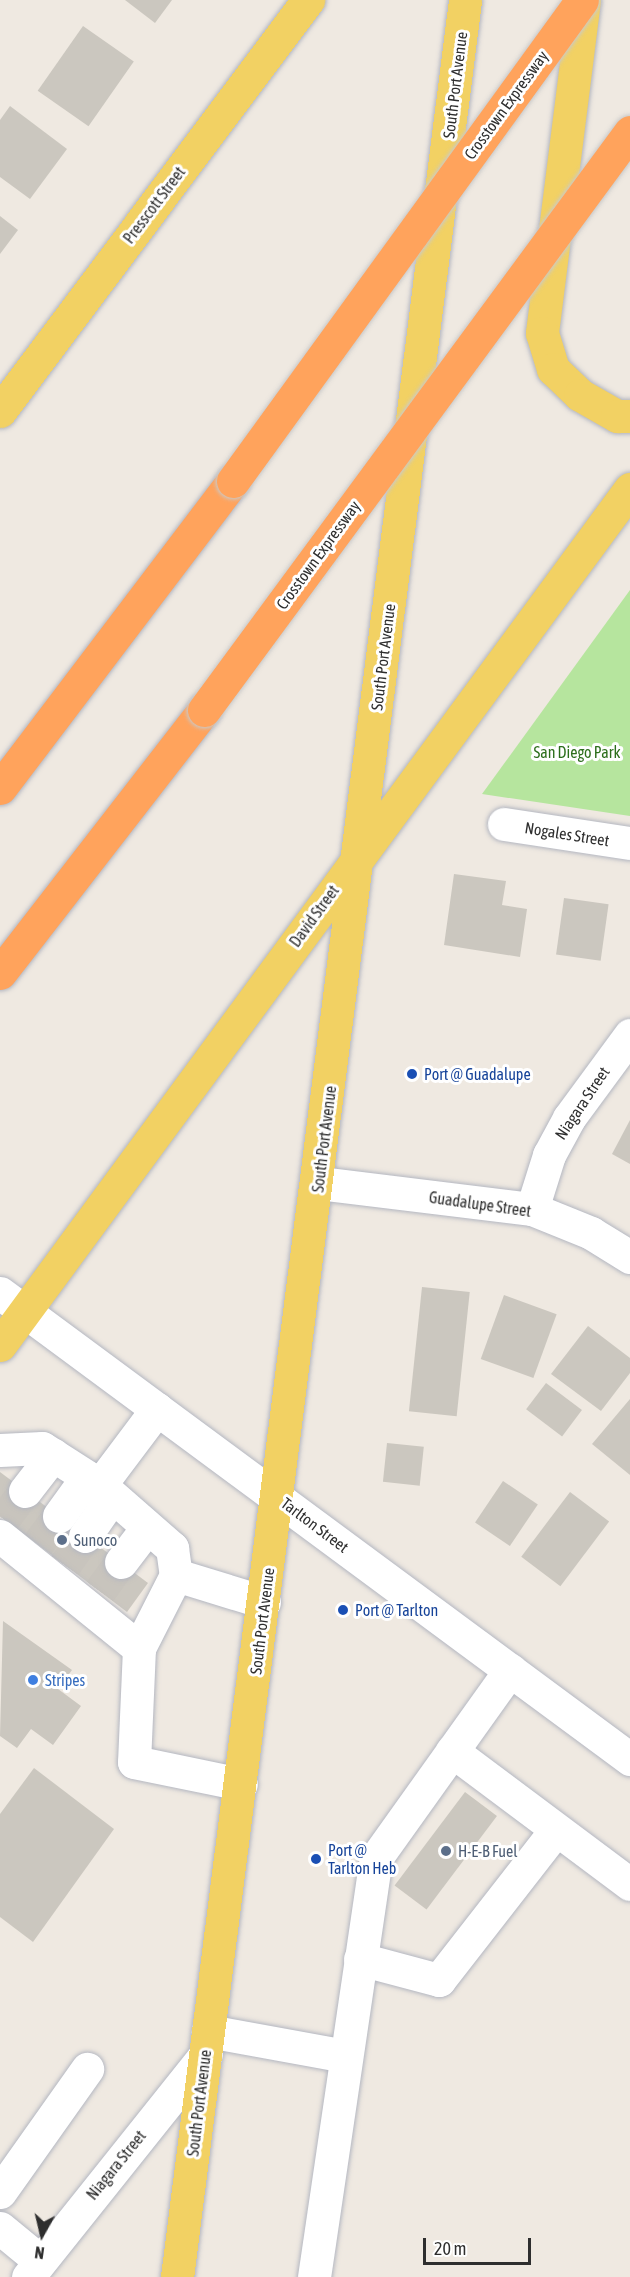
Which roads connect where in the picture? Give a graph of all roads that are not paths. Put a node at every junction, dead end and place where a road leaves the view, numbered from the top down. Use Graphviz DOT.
graph roads {
  1 [pos="308,0"];
  2 [pos="465,0"];
  3 [pos="583,0"];
  4 [pos="630,132"];
  5 [pos="0,411"];
  6 [pos="630,416"];
  7 [pos="630,489"];
  8 [pos="0,788"];
  9 [pos="504,824"];
  10 [pos="630,843"];
  11 [pos="358,856"];
  12 [pos="0,973"];
  13 [pos="630,1035"];
  14 [pos="319,1183"];
  15 [pos="532,1209"];
  16 [pos="630,1257"];
  17 [pos="13,1302"];
  18 [pos="0,1345"];
  19 [pos="157,1409"];
  20 [pos="0,1450"];
  21 [pos="53,1455"];
  22 [pos="100,1486"];
  23 [pos="25,1491"];
  24 [pos="278,1498"];
  25 [pos="59,1516"];
  26 [pos="1,1527"];
  27 [pos="147,1528"];
  28 [pos="86,1536"];
  29 [pos="121,1562"];
  30 [pos="176,1575"];
  31 [pos="264,1602"];
  32 [pos="139,1648"];
  33 [pos="510,1670"];
  34 [pos="452,1751"];
  35 [pos="630,1759"];
  36 [pos="241,1784"];
  37 [pos="555,1831"];
  38 [pos="630,1884"];
  39 [pos="360,1959"];
  40 [pos="207,2042"];
  41 [pos="346,2056"];
  42 [pos="87,2069"];
  43 [pos="0,2192"];
  44 [pos="0,2228"];
  45 [pos="34,2269"];
  46 [pos="177,2277"];
  47 [pos="314,2277"];
  1 -- 5 [label="main road, Presscott Street"];
  2 -- 11 [label="main road, South Port Avenue"];
  3 -- 6 [label="main road"];
  3 -- 8 [label="highway, Crosstown Expressway, bridge"];
  4 -- 12 [label="highway, Crosstown Expressway, bridge"];
  7 -- 11 [label="main road, David Street"];
  9 -- 10 [label="street, Nogales Street"];
  11 -- 14 [label="main road, South Port Avenue"];
  11 -- 17 [label="main road, David Street"];
  13 -- 15 [label="street, Niagara Street"];
  14 -- 15 [label="street, Guadalupe Street"];
  14 -- 24 [label="main road, South Port Avenue"];
  15 -- 16 [label="street, Guadalupe Street"];
  17 -- 18 [label="main road, David Street"];
  17 -- 19 [label="street, Tarlton Street"];
  19 -- 22 [label="street"];
  19 -- 24 [label="street, Tarlton Street"];
  20 -- 21 [label="street"];
  21 -- 22 [label="street"];
  21 -- 23 [label="street"];
  22 -- 25 [label="street"];
  22 -- 27 [label="street"];
  22 -- 28 [label="street"];
  24 -- 31 [label="main road, South Port Avenue"];
  24 -- 33 [label="street, Tarlton Street"];
  26 -- 32 [label="street"];
  27 -- 29 [label="street"];
  27 -- 30 [label="street"];
  30 -- 31 [label="street"];
  30 -- 32 [label="street"];
  31 -- 36 [label="main road, South Port Avenue"];
  32 -- 36 [label="street"];
  33 -- 34 [label="street"];
  33 -- 35 [label="street, Tarlton Street"];
  34 -- 37 [label="street"];
  34 -- 39 [label="street"];
  36 -- 40 [label="main road, South Port Avenue"];
  37 -- 38 [label="street"];
  37 -- 39 [label="street"];
  39 -- 41 [label="street"];
  40 -- 41 [label="street"];
  40 -- 45 [label="street, Niagara Street"];
  40 -- 46 [label="main road, South Port Avenue"];
  41 -- 47 [label="street"];
  42 -- 43 [label="street"];
  44 -- 45 [label="street"];
}
